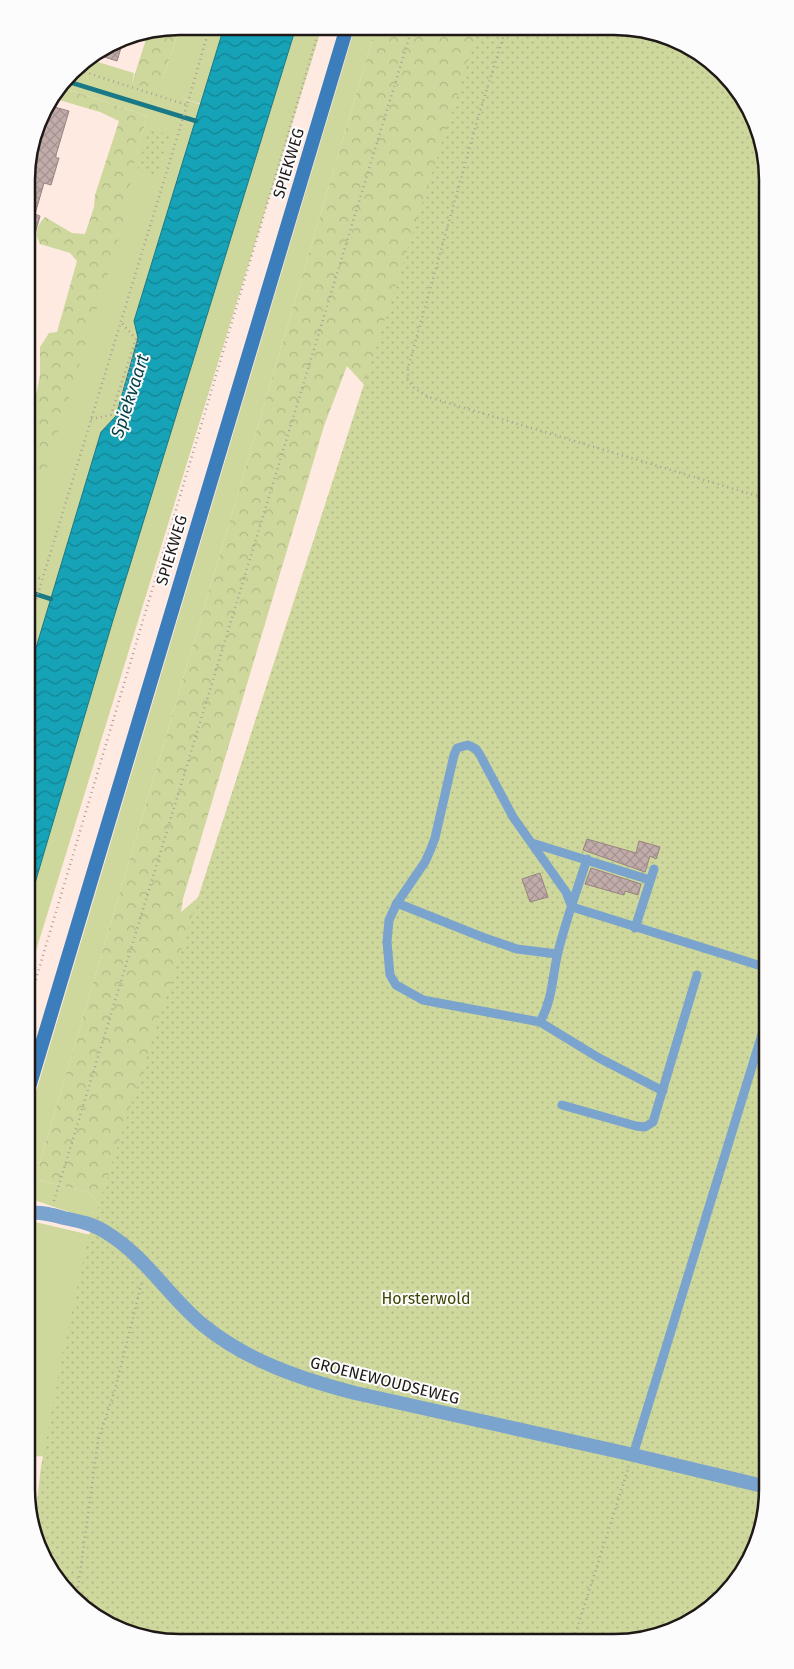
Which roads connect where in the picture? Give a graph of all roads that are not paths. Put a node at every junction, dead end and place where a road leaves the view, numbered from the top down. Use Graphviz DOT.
graph roads {
  1 [pos="345,35"];
  2 [pos="532,843"];
  3 [pos="587,859"];
  4 [pos="654,869"];
  5 [pos="650,880"];
  6 [pos="397,903"];
  7 [pos="572,907"];
  8 [pos="635,928"];
  9 [pos="558,954"];
  10 [pos="759,965"];
  11 [pos="697,975"];
  12 [pos="540,1022"];
  13 [pos="759,1044"];
  14 [pos="35,1067"];
  15 [pos="663,1091"];
  16 [pos="562,1105"];
  17 [pos="38,1211"];
  18 [pos="632,1455"];
  19 [pos="759,1485"];
  1 -- 14 [label="main road, SPIEKWEG"];
  2 -- 3 [label="lane"];
  2 -- 6 [label="lane"];
  2 -- 7 [label="lane"];
  3 -- 5 [label="lane"];
  3 -- 7 [label="lane"];
  4 -- 5 [label="lane"];
  5 -- 8 [label="lane"];
  6 -- 9 [label="lane"];
  6 -- 12 [label="lane"];
  7 -- 8 [label="lane"];
  7 -- 9 [label="lane"];
  8 -- 10 [label="lane"];
  9 -- 12 [label="lane"];
  11 -- 15 [label="lane"];
  12 -- 15 [label="lane"];
  13 -- 18 [label="lane"];
  15 -- 16 [label="lane"];
  17 -- 18 [label="street, GROENEWOUDSEWEG"];
  18 -- 19 [label="street, GROENEWOUDSEWEG"];
}
